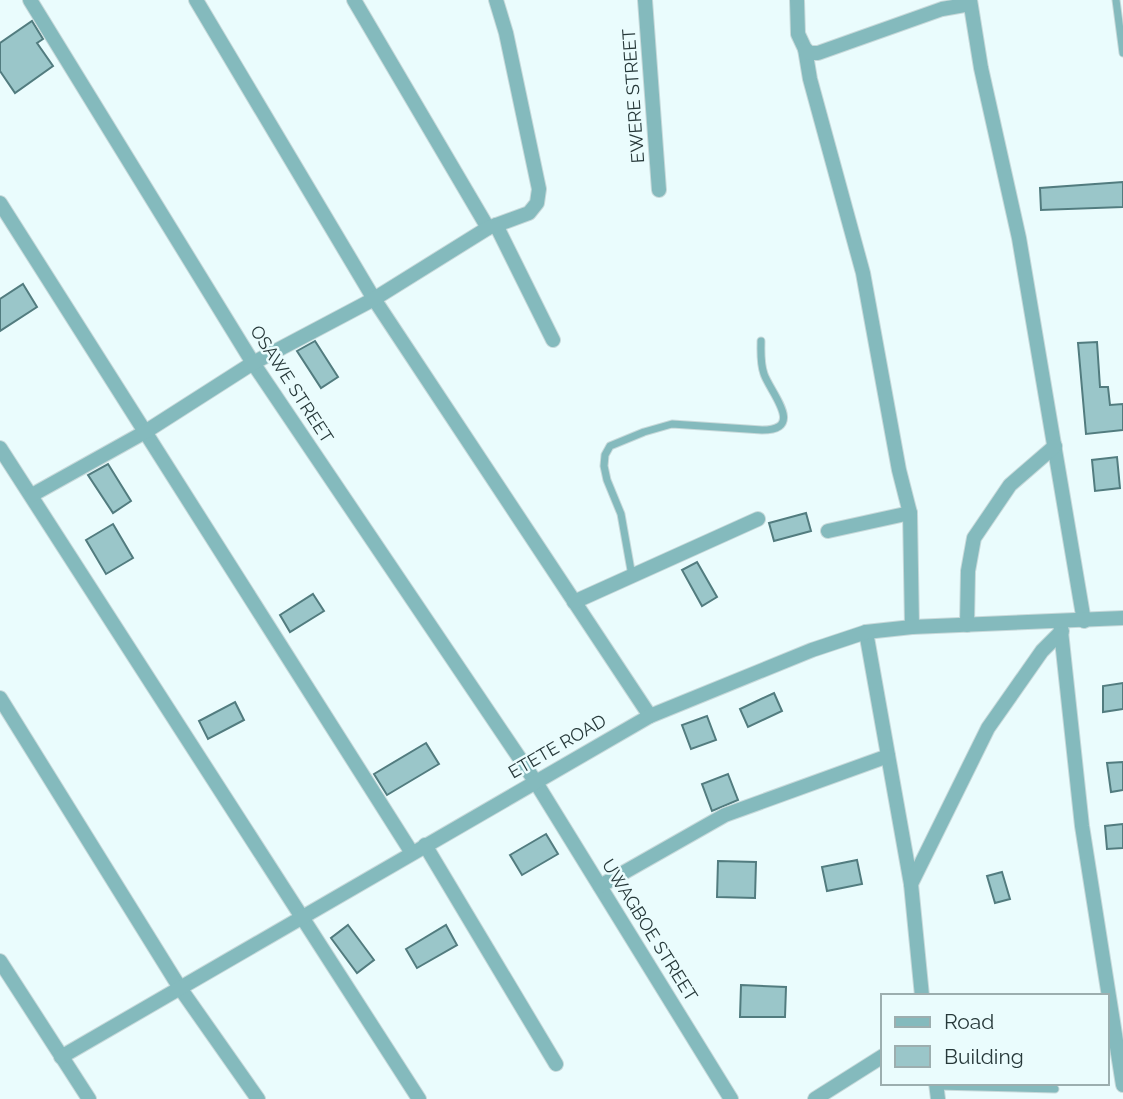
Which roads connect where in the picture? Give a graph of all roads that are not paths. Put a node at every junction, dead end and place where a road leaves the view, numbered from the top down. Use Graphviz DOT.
graph roads {
  1 [pos="30,0"];
  2 [pos="196,0"];
  3 [pos="354,0"];
  4 [pos="496,0"];
  5 [pos="645,0"];
  6 [pos="797,0"];
  7 [pos="1116,0"];
  8 [pos="970,2"];
  9 [pos="805,49"];
  10 [pos="1123,52"];
  11 [pos="659,190"];
  12 [pos="0,203"];
  13 [pos="492,227"];
  14 [pos="374,299"];
  15 [pos="553,340"];
  16 [pos="761,341"];
  17 [pos="253,363"];
  18 [pos="145,432"];
  19 [pos="1055,446"];
  20 [pos="0,448"];
  21 [pos="32,495"];
  22 [pos="910,513"];
  23 [pos="758,519"];
  24 [pos="828,531"];
  25 [pos="632,576"];
  26 [pos="574,602"];
  27 [pos="1123,618"];
  28 [pos="1084,621"];
  29 [pos="967,625"];
  30 [pos="912,627"];
  31 [pos="1061,627"];
  32 [pos="866,632"];
  33 [pos="0,698"];
  34 [pos="650,716"];
  35 [pos="888,756"];
  36 [pos="535,781"];
  37 [pos="419,849"];
  38 [pos="911,884"];
  39 [pos="600,886"];
  40 [pos="303,918"];
  41 [pos="0,961"];
  42 [pos="180,988"];
  43 [pos="922,994"];
  44 [pos="1109,994"];
  45 [pos="1109,997"];
  46 [pos="61,1056"];
  47 [pos="881,1057"];
  48 [pos="556,1064"];
  49 [pos="1123,1085"];
  50 [pos="937,1089"];
  51 [pos="1055,1089"];
  52 [pos="89,1099"];
  53 [pos="258,1099"];
  54 [pos="419,1099"];
  55 [pos="731,1099"];
  56 [pos="815,1099"];
  1 -- 17 [label="street, OSAWE STREET"];
  2 -- 14 [label="street"];
  3 -- 13 [label="street"];
  4 -- 13 [label="street"];
  5 -- 11 [label="street, EWERE STREET"];
  6 -- 9 [label="street"];
  7 -- 10 [label="lane"];
  8 -- 9 [label="street"];
  8 -- 19 [label="street"];
  9 -- 22 [label="street"];
  12 -- 18 [label="street"];
  13 -- 14 [label="street"];
  13 -- 15 [label="street"];
  14 -- 17 [label="street"];
  14 -- 26 [label="street"];
  16 -- 25 [label="lane"];
  17 -- 18 [label="street"];
  17 -- 36 [label="street, OSAWE STREET"];
  18 -- 21 [label="street"];
  18 -- 37 [label="street"];
  19 -- 28 [label="street"];
  19 -- 29 [label="street"];
  20 -- 21 [label="street"];
  21 -- 40 [label="street"];
  22 -- 24 [label="street"];
  22 -- 30 [label="street"];
  23 -- 25 [label="street"];
  25 -- 26 [label="street"];
  26 -- 34 [label="street"];
  27 -- 28 [label="street, ETETE ROAD"];
  28 -- 31 [label="street, ETETE ROAD"];
  29 -- 30 [label="street, ETETE ROAD"];
  29 -- 31 [label="street, ETETE ROAD"];
  30 -- 32 [label="street, ETETE ROAD"];
  31 -- 38 [label="street"];
  31 -- 44 [label="street"];
  32 -- 34 [label="street, ETETE ROAD"];
  32 -- 35 [label="street"];
  33 -- 42 [label="street"];
  34 -- 36 [label="street, ETETE ROAD"];
  35 -- 38 [label="street"];
  35 -- 39 [label="street"];
  36 -- 37 [label="street, ETETE ROAD"];
  36 -- 39 [label="street, UWAGBOE STREET"];
  37 -- 40 [label="street, ETETE ROAD"];
  37 -- 48 [label="street"];
  38 -- 43 [label="street"];
  39 -- 55 [label="street, UWAGBOE STREET"];
  40 -- 42 [label="street, ETETE ROAD"];
  40 -- 54 [label="street"];
  41 -- 46 [label="street"];
  42 -- 46 [label="street, ETETE ROAD"];
  42 -- 53 [label="street"];
  45 -- 49 [label="street"];
  46 -- 52 [label="street"];
  47 -- 56 [label="street"];
  50 -- 51 [label="lane"];
}
